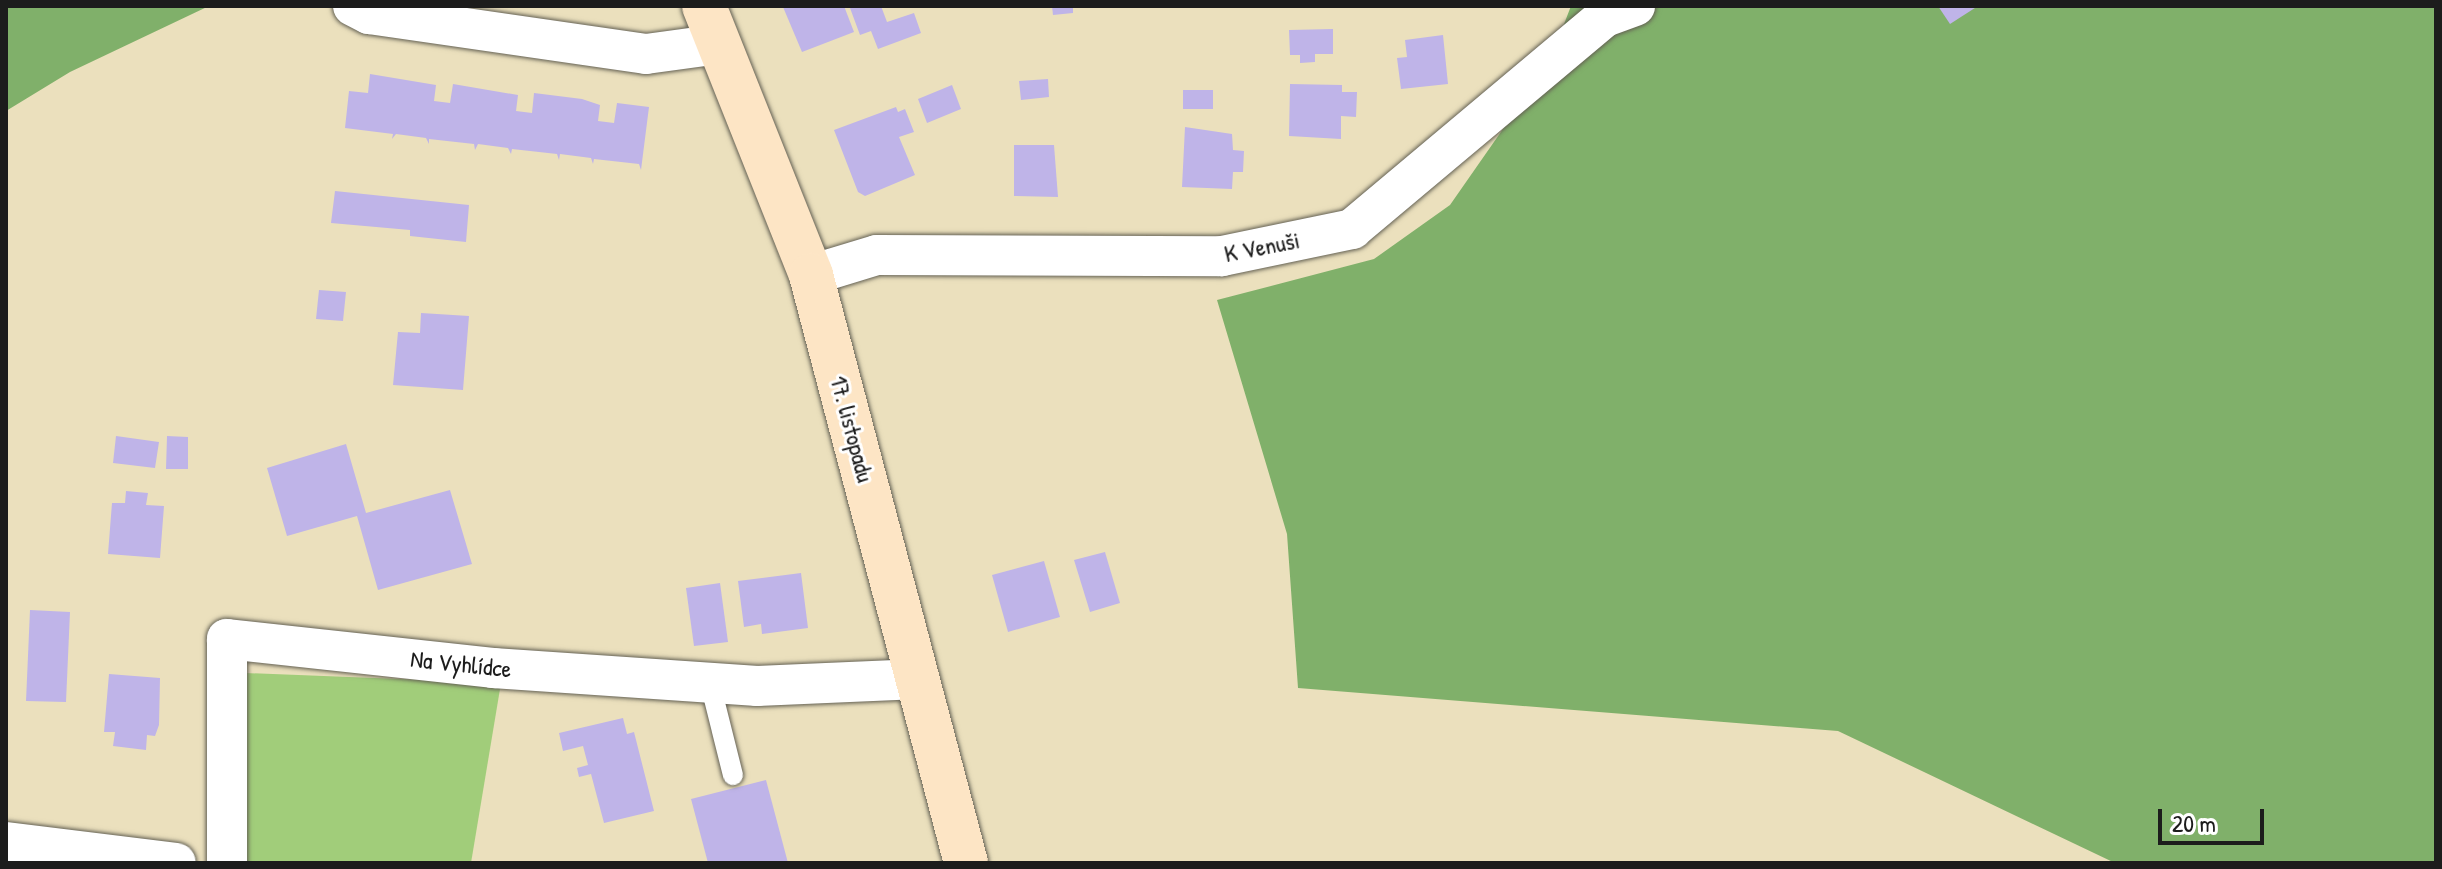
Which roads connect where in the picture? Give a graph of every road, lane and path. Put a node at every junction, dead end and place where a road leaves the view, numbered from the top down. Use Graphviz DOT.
graph roads {
  1 [pos="353,6"];
  2 [pos="1635,6"];
  3 [pos="711,25"];
  4 [pos="811,275"];
  5 [pos="919,679"];
  6 [pos="710,683"];
  7 [pos="733,775"];
  8 [pos="6,842"];
  9 [pos="176,863"];
  10 [pos="227,863"];
  11 [pos="966,863"];
  1 -- 3 [label="street"];
  2 -- 4 [label="street, K Venuši"];
  3 -- 4 [label="main road, 17. listopadu"];
  4 -- 5 [label="main road, 17. listopadu"];
  5 -- 6 [label="street, Na Vyhlídce"];
  5 -- 11 [label="main road, 17. listopadu"];
  6 -- 7 [label="lane"];
  6 -- 10 [label="street, Na Vyhlídce"];
  8 -- 9 [label="street"];
}
